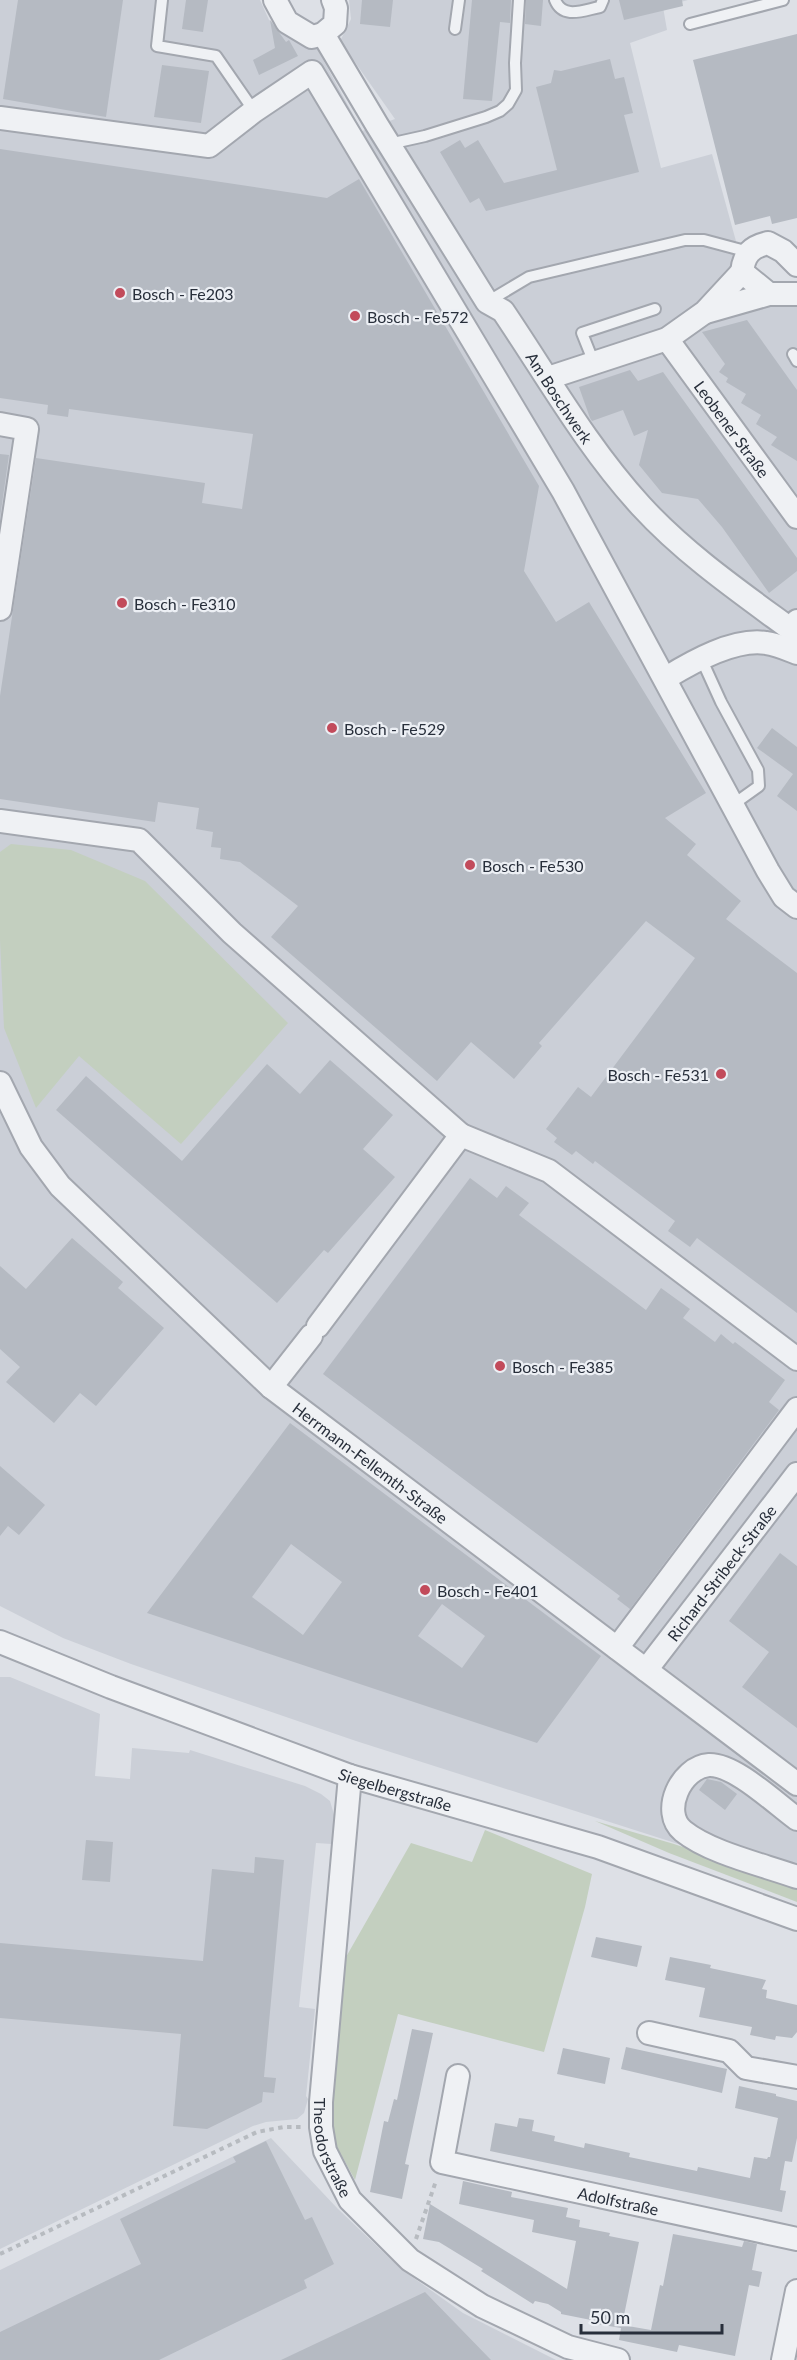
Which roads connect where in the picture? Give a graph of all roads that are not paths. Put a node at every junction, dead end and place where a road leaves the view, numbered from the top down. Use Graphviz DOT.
graph roads {
  1 [pos="162,0"];
  2 [pos="275,0"];
  3 [pos="333,0"];
  4 [pos="459,0"];
  5 [pos="519,0"];
  6 [pos="555,0"];
  7 [pos="603,0"];
  8 [pos="783,0"];
  9 [pos="690,24"];
  10 [pos="455,30"];
  11 [pos="323,34"];
  12 [pos="254,111"];
  13 [pos="0,118"];
  14 [pos="383,135"];
  15 [pos="746,262"];
  16 [pos="797,265"];
  17 [pos="769,294"];
  18 [pos="797,294"];
  19 [pos="487,302"];
  20 [pos="655,309"];
  21 [pos="705,312"];
  22 [pos="667,339"];
  23 [pos="594,363"];
  24 [pos="549,378"];
  25 [pos="0,424"];
  26 [pos="797,517"];
  27 [pos="0,609"];
  28 [pos="796,635"];
  29 [pos="700,658"];
  30 [pos="666,678"];
  31 [pos="731,806"];
  32 [pos="0,821"];
  33 [pos="797,908"];
  34 [pos="0,1083"];
  35 [pos="461,1135"];
  36 [pos="797,1359"];
  37 [pos="272,1387"];
  38 [pos="797,1409"];
  39 [pos="797,1474"];
  40 [pos="0,1642"];
  41 [pos="617,1648"];
  42 [pos="646,1670"];
  43 [pos="350,1776"];
  44 [pos="797,1784"];
  45 [pos="797,1820"];
  46 [pos="797,1877"];
  47 [pos="797,1919"];
  48 [pos="649,2033"];
  49 [pos="458,2076"];
  50 [pos="797,2078"];
  51 [pos="797,2239"];
  52 [pos="797,2290"];
  53 [pos="618,2360"];
  54 [pos="783,2360"];
  1 -- 12 [label="lane"];
  2 -- 11 [label="street"];
  3 -- 11 [label="street"];
  4 -- 10 [label="lane"];
  5 -- 14 [label="lane"];
  6 -- 7 [label="lane"];
  8 -- 9 [label="lane"];
  11 -- 14 [label="street, Am Boschwerk"];
  12 -- 13 [label="street"];
  12 -- 30 [label="street"];
  14 -- 19 [label="street, Am Boschwerk"];
  15 -- 16 [label="street"];
  15 -- 17 [label="street"];
  15 -- 19 [label="lane"];
  15 -- 21 [label="street"];
  17 -- 18 [label="street"];
  17 -- 21 [label="street"];
  19 -- 24 [label="street, Am Boschwerk"];
  20 -- 23 [label="lane"];
  21 -- 22 [label="street"];
  22 -- 23 [label="street"];
  22 -- 26 [label="street, Leobener Straße"];
  23 -- 24 [label="street"];
  24 -- 28 [label="street, Am Boschwerk"];
  25 -- 27 [label="street"];
  28 -- 29 [label="street"];
  29 -- 30 [label="street"];
  29 -- 31 [label="lane"];
  30 -- 31 [label="street"];
  31 -- 33 [label="street"];
  32 -- 35 [label="street"];
  34 -- 37 [label="street, Herrmann-Fellemth-Straße"];
  35 -- 36 [label="street"];
  35 -- 37 [label="street"];
  37 -- 41 [label="street, Herrmann-Fellemth-Straße"];
  38 -- 41 [label="street"];
  39 -- 42 [label="street, Richard-Stribeck-Straße"];
  40 -- 43 [label="street, Siegelbergstraße"];
  41 -- 42 [label="street, Herrmann-Fellemth-Straße"];
  42 -- 44 [label="street, Herrmann-Fellemth-Straße"];
  43 -- 47 [label="street, Siegelbergstraße"];
  43 -- 53 [label="street, Theodorstraße"];
  45 -- 46 [label="street"];
  48 -- 50 [label="street"];
  49 -- 51 [label="street, Adolfstraße"];
  52 -- 54 [label="street"];
}
